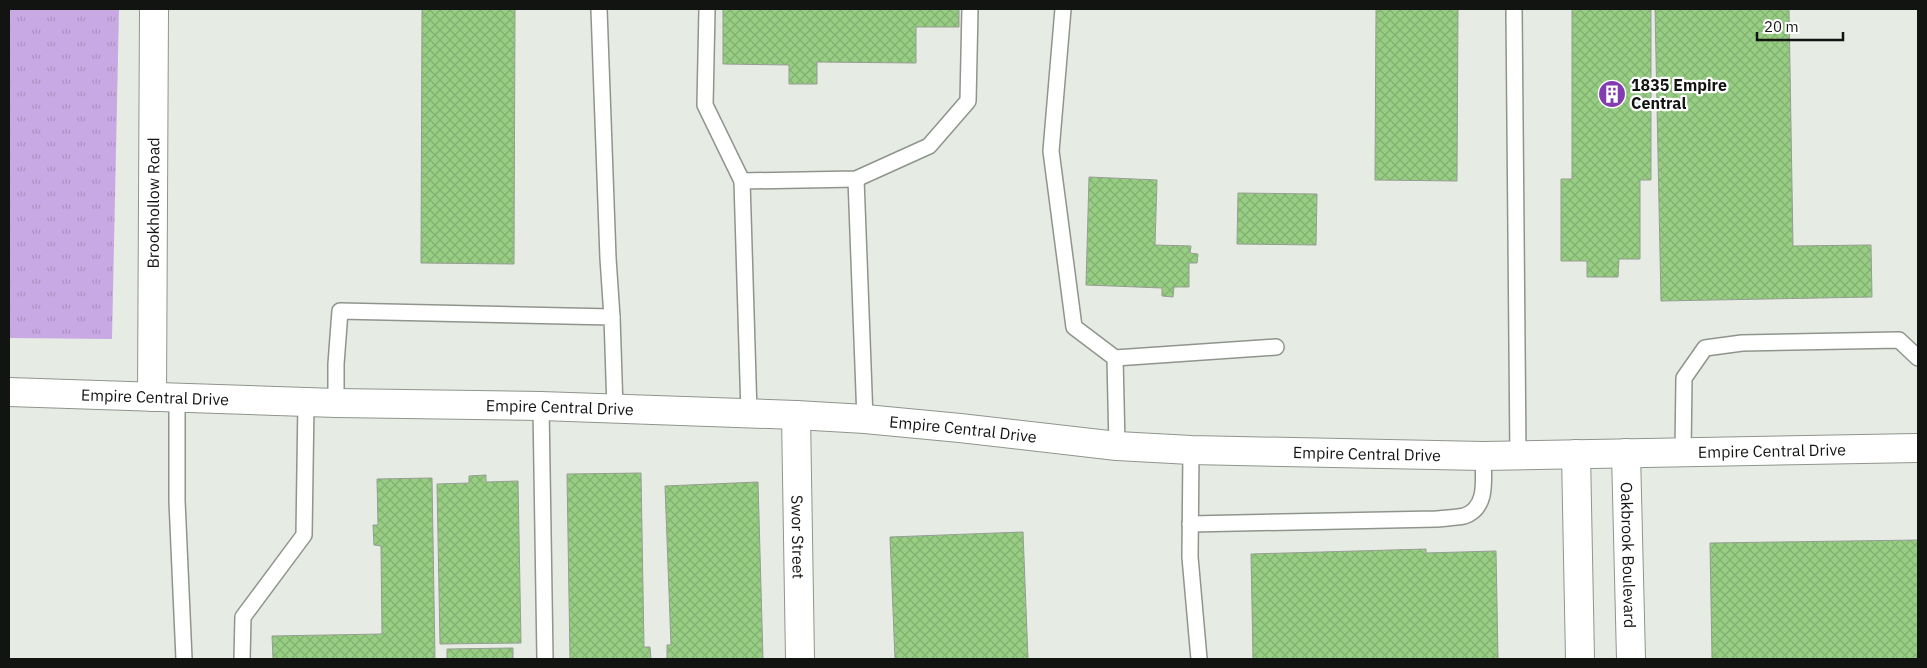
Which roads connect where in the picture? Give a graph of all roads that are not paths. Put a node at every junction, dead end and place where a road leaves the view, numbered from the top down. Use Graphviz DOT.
graph roads {
  1 [pos="154,9"];
  2 [pos="599,9"];
  3 [pos="706,9"];
  4 [pos="970,9"];
  5 [pos="1063,9"];
  6 [pos="1514,9"];
  7 [pos="856,178"];
  8 [pos="742,181"];
  9 [pos="612,317"];
  10 [pos="1276,346"];
  11 [pos="1115,358"];
  12 [pos="1918,358"];
  13 [pos="9,392"];
  14 [pos="164,398"];
  15 [pos="306,402"];
  16 [pos="336,403"];
  17 [pos="541,406"];
  18 [pos="615,409"];
  19 [pos="748,413"];
  20 [pos="796,415"];
  21 [pos="865,419"];
  22 [pos="1117,446"];
  23 [pos="1918,448"];
  24 [pos="1191,450"];
  25 [pos="1683,452"];
  26 [pos="1626,453"];
  27 [pos="1576,454"];
  28 [pos="1483,456"];
  29 [pos="1518,456"];
  30 [pos="1190,524"];
  31 [pos="184,659"];
  32 [pos="242,659"];
  33 [pos="545,659"];
  34 [pos="800,659"];
  35 [pos="1199,659"];
  36 [pos="1580,659"];
  37 [pos="1631,659"];
  1 -- 14 [label="street, Brookhollow Road"];
  2 -- 9 [label="lane"];
  3 -- 8 [label="lane"];
  4 -- 7 [label="lane"];
  5 -- 11 [label="lane"];
  6 -- 29 [label="lane"];
  7 -- 8 [label="lane"];
  7 -- 21 [label="lane"];
  8 -- 19 [label="lane"];
  9 -- 16 [label="lane"];
  9 -- 18 [label="lane"];
  10 -- 11 [label="lane"];
  11 -- 22 [label="lane"];
  12 -- 25 [label="lane"];
  13 -- 14 [label="street, Empire Central Drive"];
  14 -- 15 [label="street, Empire Central Drive"];
  14 -- 31 [label="lane"];
  15 -- 16 [label="street, Empire Central Drive"];
  15 -- 32 [label="lane"];
  16 -- 17 [label="street, Empire Central Drive"];
  17 -- 18 [label="street, Empire Central Drive"];
  17 -- 33 [label="lane"];
  18 -- 19 [label="street, Empire Central Drive"];
  19 -- 20 [label="street, Empire Central Drive"];
  20 -- 21 [label="street, Empire Central Drive"];
  20 -- 34 [label="street, Swor Street"];
  21 -- 22 [label="street, Empire Central Drive"];
  22 -- 24 [label="street, Empire Central Drive"];
  23 -- 25 [label="street, Empire Central Drive"];
  24 -- 28 [label="street, Empire Central Drive"];
  24 -- 30 [label="lane"];
  25 -- 26 [label="street, Empire Central Drive"];
  26 -- 27 [label="street, Empire Central Drive"];
  26 -- 37 [label="street, Oakbrook Boulevard"];
  27 -- 29 [label="street, Empire Central Drive"];
  27 -- 36 [label="street"];
  28 -- 29 [label="street, Empire Central Drive"];
  28 -- 30 [label="lane"];
  30 -- 35 [label="lane"];
}
